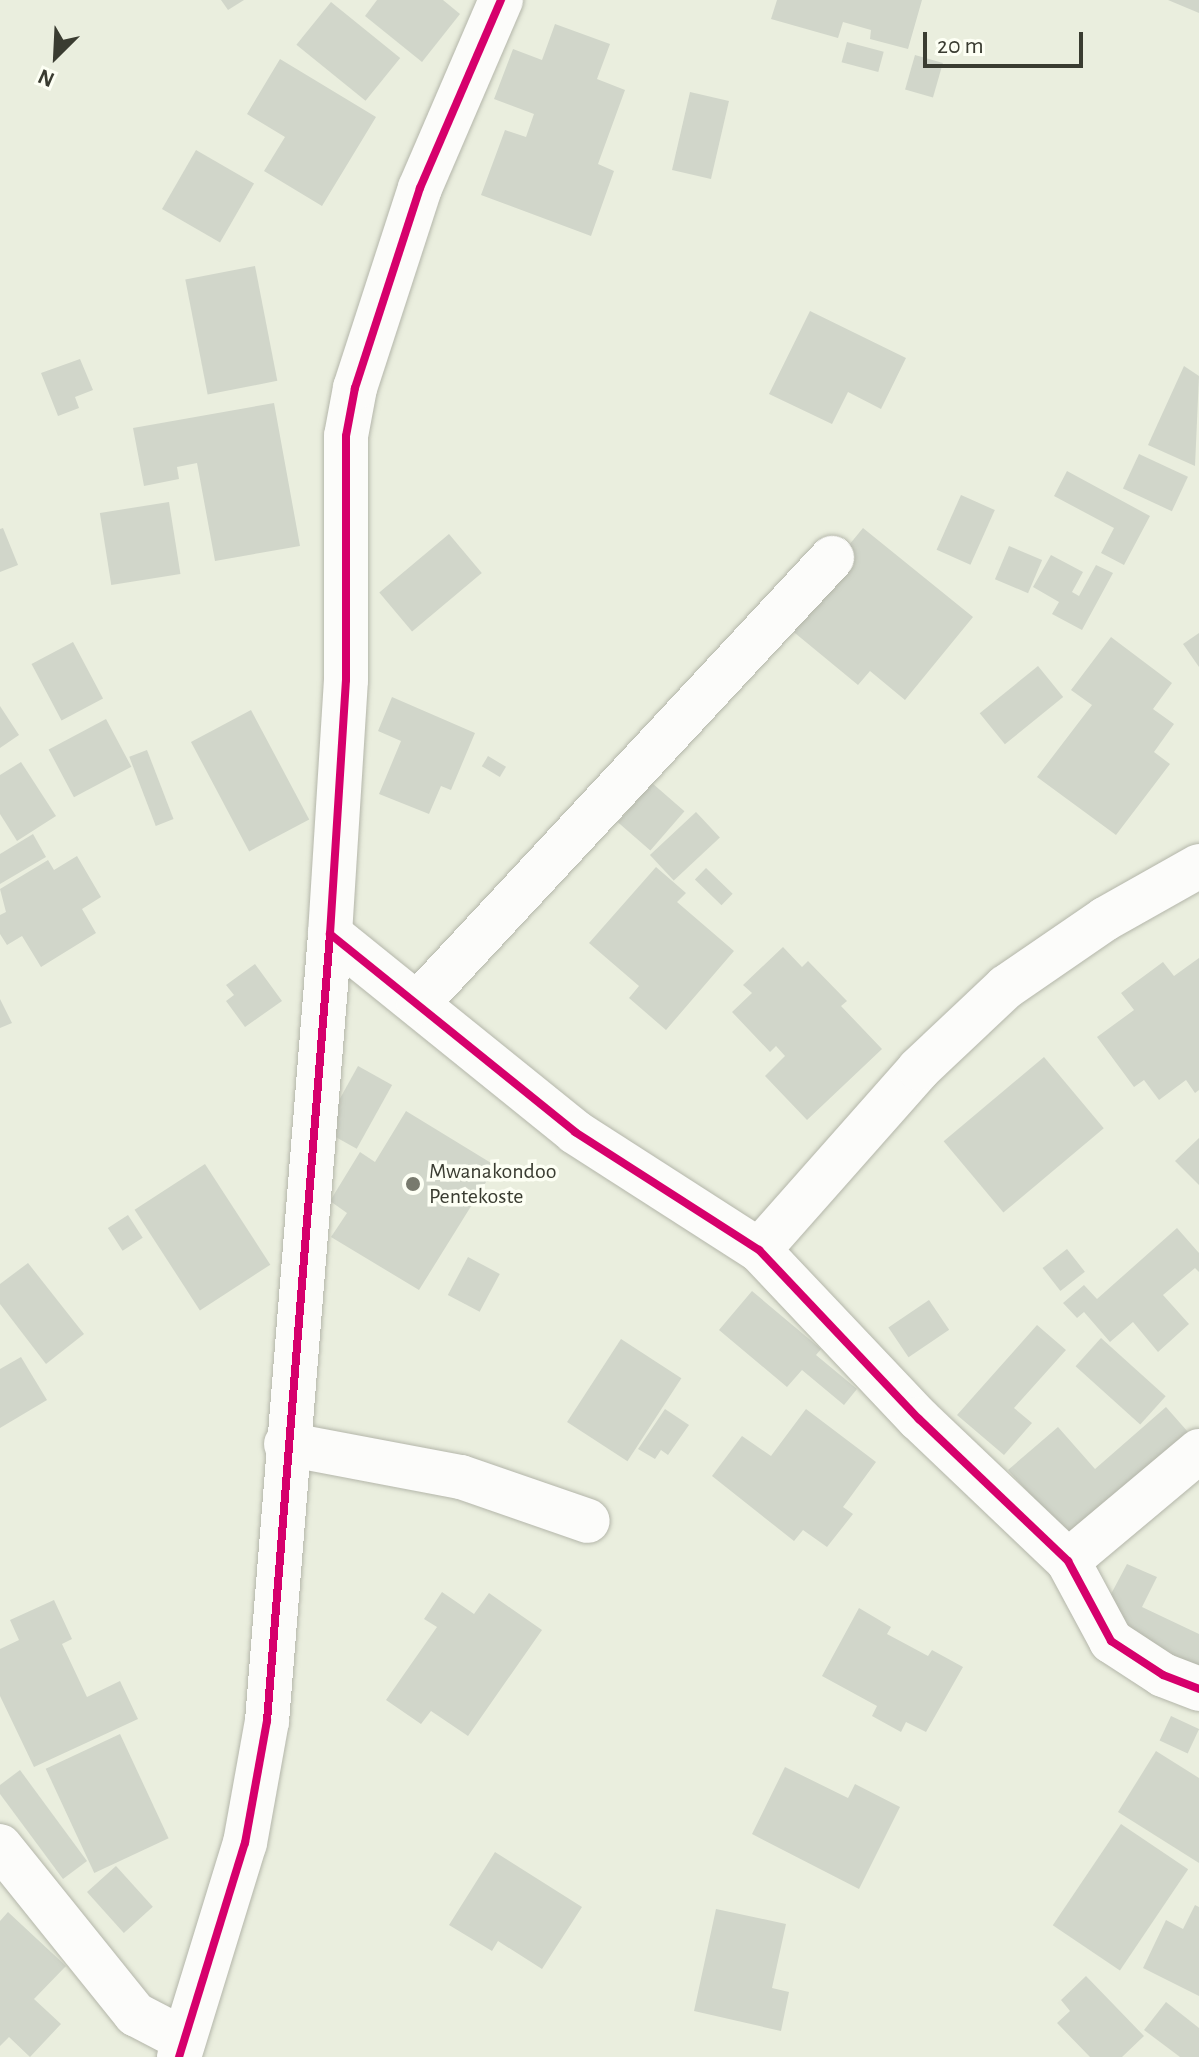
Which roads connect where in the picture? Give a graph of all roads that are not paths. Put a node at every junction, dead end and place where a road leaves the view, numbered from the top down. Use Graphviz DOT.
graph roads {
  1 [pos="501,0"];
  2 [pos="832,558"];
  3 [pos="1199,866"];
  4 [pos="330,934"];
  5 [pos="418,1003"];
  6 [pos="759,1250"];
  7 [pos="286,1444"];
  8 [pos="1199,1451"];
  9 [pos="588,1521"];
  10 [pos="1068,1561"];
  11 [pos="1199,1689"];
  12 [pos="0,1846"];
  13 [pos="180,2048"];
  1 -- 4 [label="street"];
  2 -- 5 [label="street"];
  3 -- 6 [label="street"];
  4 -- 5 [label="street"];
  4 -- 7 [label="street"];
  5 -- 6 [label="street"];
  6 -- 10 [label="street"];
  7 -- 9 [label="street"];
  7 -- 13 [label="street"];
  8 -- 10 [label="street"];
  10 -- 11 [label="street"];
  12 -- 13 [label="street"];
}
